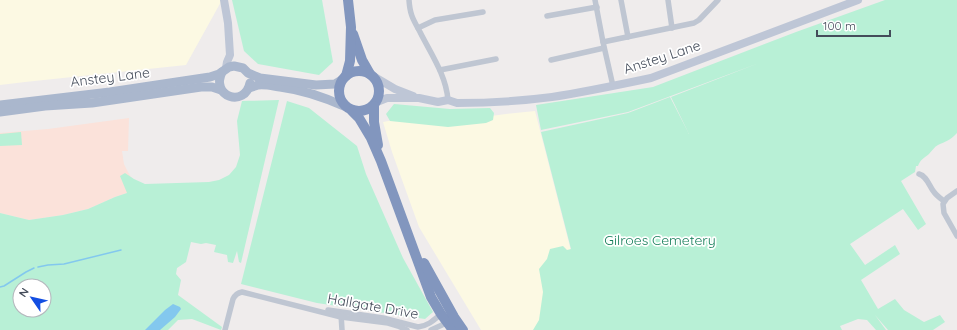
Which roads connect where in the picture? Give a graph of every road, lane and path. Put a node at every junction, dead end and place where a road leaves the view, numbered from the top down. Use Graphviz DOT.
graph roads {
  1 [pos="224,0"];
  2 [pos="348,0"];
  3 [pos="409,0"];
  4 [pos="595,0"];
  5 [pos="621,0"];
  6 [pos="668,0"];
  7 [pos="718,0"];
  8 [pos="858,0"];
  9 [pos="597,8"];
  10 [pos="483,12"];
  11 [pos="547,16"];
  12 [pos="351,27"];
  13 [pos="418,28"];
  14 [pos="672,28"];
  15 [pos="628,37"];
  16 [pos="603,45"];
  17 [pos="230,54"];
  18 [pos="496,59"];
  19 [pos="551,60"];
  20 [pos="237,66"];
  21 [pos="224,70"];
  22 [pos="440,70"];
  23 [pos="248,72"];
  24 [pos="372,75"];
  25 [pos="344,77"];
  26 [pos="613,86"];
  27 [pos="249,88"];
  28 [pos="221,90"];
  29 [pos="419,98"];
  30 [pos="448,100"];
  31 [pos="376,104"];
  32 [pos="0,105"];
  33 [pos="349,109"];
  34 [pos="0,112"];
  35 [pos="382,161"];
  36 [pos="919,174"];
  37 [pos="957,191"];
  38 [pos="944,201"];
  39 [pos="957,236"];
  40 [pos="412,242"];
  41 [pos="342,314"];
  42 [pos="448,319"];
  43 [pos="225,330"];
  44 [pos="342,330"];
  45 [pos="407,330"];
  46 [pos="431,330"];
  47 [pos="463,330"];
  1 -- 17 [label="main road"];
  2 -- 12 [label="highway"];
  3 -- 13 [label="street"];
  4 -- 9 [label="street"];
  5 -- 15 [label="street"];
  6 -- 14 [label="street"];
  7 -- 14 [label="street"];
  8 -- 26 [label="main road, Anstey Lane"];
  9 -- 11 [label="street"];
  9 -- 16 [label="street"];
  10 -- 13 [label="street"];
  12 -- 24 [label="highway"];
  12 -- 25 [label="highway"];
  13 -- 22 [label="street"];
  14 -- 15 [label="street"];
  15 -- 16 [label="street"];
  16 -- 19 [label="street"];
  16 -- 26 [label="street"];
  17 -- 20 [label="main road"];
  17 -- 21 [label="main road"];
  18 -- 22 [label="street"];
  20 -- 21 [label="main road, Anstey Lane"];
  20 -- 23 [label="main road"];
  21 -- 28 [label="main road"];
  21 -- 32 [label="main road, Anstey Lane"];
  22 -- 30 [label="street"];
  23 -- 25 [label="main road"];
  23 -- 27 [label="main road"];
  24 -- 25 [label="highway"];
  24 -- 29 [label="main road, Anstey Lane"];
  24 -- 31 [label="highway"];
  25 -- 33 [label="highway"];
  26 -- 30 [label="main road, Anstey Lane"];
  27 -- 28 [label="main road"];
  27 -- 33 [label="main road"];
  28 -- 34 [label="main road"];
  29 -- 30 [label="main road, Anstey Lane"];
  29 -- 31 [label="main road, Anstey Lane"];
  31 -- 33 [label="highway"];
  31 -- 35 [label="highway"];
  33 -- 35 [label="highway"];
  35 -- 40 [label="highway"];
  36 -- 38 [label="street"];
  37 -- 38 [label="street"];
  38 -- 39 [label="street"];
  40 -- 42 [label="highway"];
  40 -- 42 [label="highway"];
  41 -- 42 [label="street, Hallgate Drive"];
  41 -- 43 [label="street, Hallgate Drive"];
  41 -- 44 [label="street"];
  41 -- 45 [label="street, Hallgate Drive"];
  42 -- 46 [label="street, Hallgate Drive"];
  42 -- 47 [label="highway"];
}
